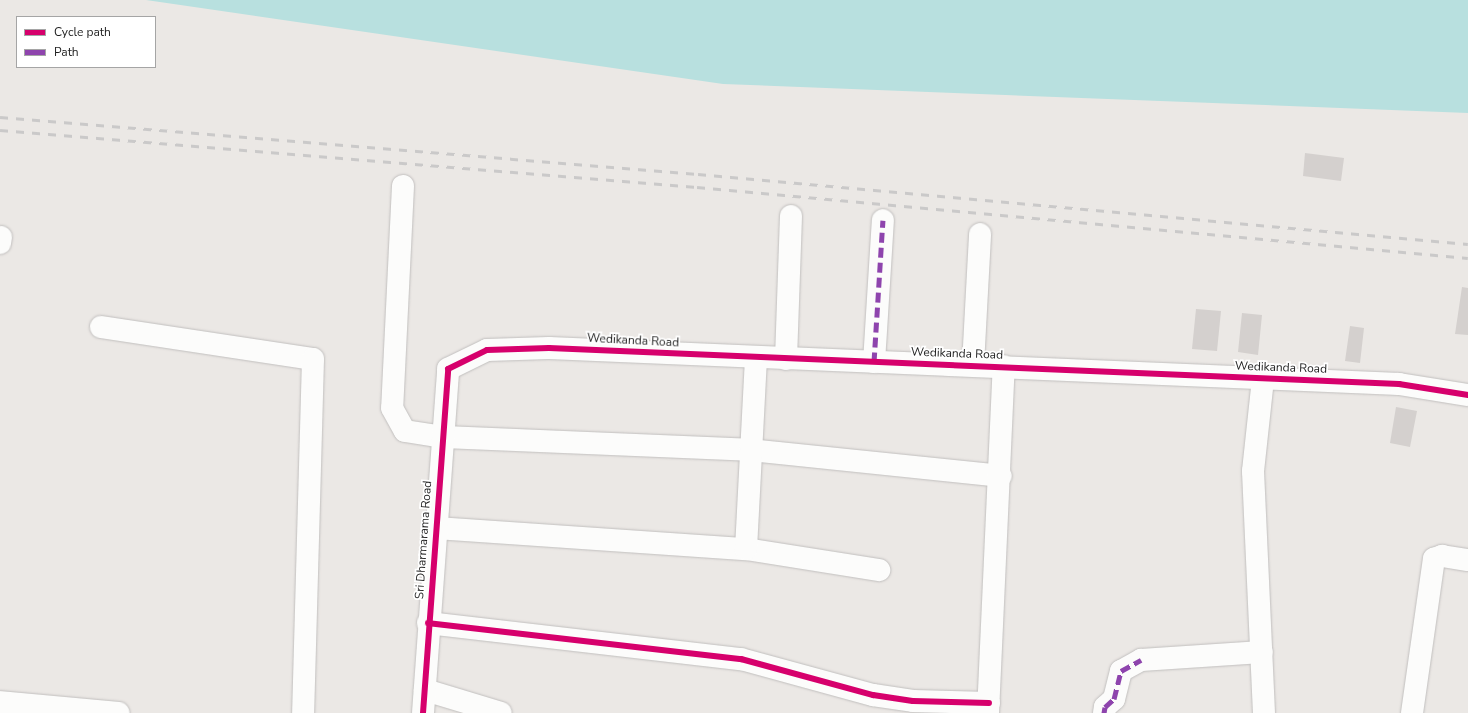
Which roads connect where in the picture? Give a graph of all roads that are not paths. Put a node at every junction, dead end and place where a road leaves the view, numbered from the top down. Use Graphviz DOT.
graph roads {
  1 [pos="403,186"];
  2 [pos="791,216"];
  3 [pos="883,220"];
  4 [pos="980,234"];
  5 [pos="101,327"];
  6 [pos="756,358"];
  7 [pos="786,359"];
  8 [pos="874,362"];
  9 [pos="973,365"];
  10 [pos="1004,366"];
  11 [pos="448,369"];
  12 [pos="1263,379"];
  13 [pos="1468,395"];
  14 [pos="443,437"];
  15 [pos="750,450"];
  16 [pos="1001,476"];
  17 [pos="436,528"];
  18 [pos="746,549"];
  19 [pos="1468,560"];
  20 [pos="879,570"];
  21 [pos="428,623"];
  22 [pos="1262,652"];
  23 [pos="425,690"];
  24 [pos="0,702"];
  25 [pos="989,708"];
  26 [pos="113,712"];
  27 [pos="303,713"];
  28 [pos="423,713"];
  29 [pos="501,713"];
  30 [pos="1104,713"];
  31 [pos="1264,713"];
  32 [pos="1412,713"];
  1 -- 14 [label="street"];
  2 -- 7 [label="street"];
  3 -- 8 [label="street"];
  4 -- 9 [label="street"];
  5 -- 27 [label="street"];
  6 -- 7 [label="street, Wedikanda Road"];
  6 -- 11 [label="street, Wedikanda Road"];
  6 -- 15 [label="street"];
  7 -- 8 [label="street, Wedikanda Road"];
  8 -- 9 [label="street, Wedikanda Road"];
  9 -- 10 [label="street, Wedikanda Road"];
  10 -- 12 [label="street, Wedikanda Road"];
  10 -- 16 [label="street"];
  11 -- 14 [label="street, Sri Dharmarama Road"];
  12 -- 13 [label="street, Wedikanda Road"];
  12 -- 22 [label="street"];
  14 -- 15 [label="street"];
  14 -- 17 [label="street, Sri Dharmarama Road"];
  15 -- 16 [label="street"];
  15 -- 18 [label="street"];
  16 -- 25 [label="street"];
  17 -- 18 [label="street"];
  17 -- 21 [label="street, Sri Dharmarama Road"];
  18 -- 20 [label="street"];
  19 -- 32 [label="street"];
  21 -- 23 [label="street, Sri Dharmarama Road"];
  21 -- 25 [label="street"];
  22 -- 30 [label="street"];
  22 -- 31 [label="street"];
  23 -- 28 [label="street, Sri Dharmarama Road"];
  23 -- 29 [label="street"];
  24 -- 26 [label="street"];
}
